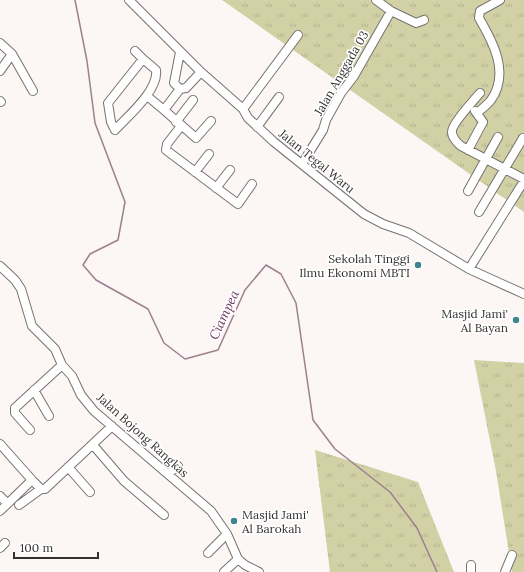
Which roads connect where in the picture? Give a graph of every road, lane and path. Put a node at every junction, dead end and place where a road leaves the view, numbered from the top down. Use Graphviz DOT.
graph roads {
  1 [pos="129,0"];
  2 [pos="376,0"];
  3 [pos="500,0"];
  4 [pos="391,11"];
  5 [pos="424,20"];
  6 [pos="298,35"];
  7 [pos="0,43"];
  8 [pos="134,51"];
  9 [pos="180,52"];
  10 [pos="12,54"];
  11 [pos="143,59"];
  12 [pos="0,71"];
  13 [pos="201,72"];
  14 [pos="180,90"];
  15 [pos="33,91"];
  16 [pos="480,93"];
  17 [pos="147,96"];
  18 [pos="279,97"];
  19 [pos="193,100"];
  20 [pos="470,106"];
  21 [pos="243,109"];
  22 [pos="164,110"];
  23 [pos="477,113"];
  24 [pos="211,121"];
  25 [pos="179,124"];
  26 [pos="258,127"];
  27 [pos="498,137"];
  28 [pos="523,138"];
  29 [pos="468,150"];
  30 [pos="209,154"];
  31 [pos="485,160"];
  32 [pos="302,164"];
  33 [pos="505,169"];
  34 [pos="230,170"];
  35 [pos="195,172"];
  36 [pos="524,180"];
  37 [pos="252,184"];
  38 [pos="216,188"];
  39 [pos="468,191"];
  40 [pos="479,212"];
  41 [pos="0,266"];
  42 [pos="469,269"];
  43 [pos="524,294"];
  44 [pos="62,365"];
  45 [pos="34,390"];
  46 [pos="49,416"];
  47 [pos="112,426"];
  48 [pos="30,430"];
  49 [pos="0,444"];
  50 [pos="92,445"];
  51 [pos="178,466"];
  52 [pos="68,467"];
  53 [pos="168,474"];
  54 [pos="32,480"];
  55 [pos="41,489"];
  56 [pos="90,492"];
  57 [pos="0,496"];
  58 [pos="7,503"];
  59 [pos="19,505"];
  60 [pos="0,511"];
  61 [pos="164,515"];
  62 [pos="227,534"];
  63 [pos="208,553"];
  64 [pos="512,555"];
  65 [pos="238,559"];
  66 [pos="224,572"];
  67 [pos="259,572"];
  68 [pos="505,572"];
  1 -- 9 [label="street, Jalan Tegal Waru"];
  2 -- 4 [label="street"];
  3 -- 23 [label="street"];
  4 -- 5 [label="street"];
  4 -- 32 [label="street, Jalan Anggada 03"];
  6 -- 21 [label="street"];
  7 -- 10 [label="street"];
  8 -- 11 [label="street"];
  9 -- 13 [label="street, Jalan Tegal Waru"];
  9 -- 14 [label="street"];
  10 -- 12 [label="street"];
  10 -- 15 [label="street"];
  11 -- 17 [label="street"];
  11 -- 17 [label="street"];
  13 -- 14 [label="street"];
  13 -- 21 [label="street, Jalan Tegal Waru"];
  14 -- 22 [label="street"];
  16 -- 20 [label="street"];
  17 -- 22 [label="street"];
  18 -- 26 [label="street"];
  19 -- 25 [label="street"];
  20 -- 23 [label="street"];
  20 -- 29 [label="street"];
  21 -- 26 [label="street, Jalan Tegal Waru"];
  22 -- 25 [label="street"];
  23 -- 29 [label="street"];
  24 -- 25 [label="street"];
  25 -- 35 [label="street"];
  26 -- 32 [label="street, Jalan Tegal Waru"];
  27 -- 31 [label="street"];
  28 -- 33 [label="street"];
  29 -- 31 [label="street"];
  30 -- 35 [label="street"];
  31 -- 33 [label="street"];
  31 -- 39 [label="street"];
  32 -- 42 [label="street, Jalan Tegal Waru"];
  33 -- 36 [label="street"];
  33 -- 40 [label="street"];
  34 -- 38 [label="street"];
  35 -- 38 [label="street"];
  36 -- 42 [label="street"];
  37 -- 38 [label="street"];
  41 -- 44 [label="street, Jalan Bojong Rangkas"];
  42 -- 43 [label="street, Jalan Tegal Waru"];
  44 -- 45 [label="street"];
  44 -- 47 [label="street, Jalan Bojong Rangkas"];
  45 -- 46 [label="street"];
  45 -- 48 [label="street"];
  47 -- 50 [label="street"];
  47 -- 53 [label="street, Jalan Bojong Rangkas"];
  49 -- 54 [label="street"];
  50 -- 52 [label="street"];
  50 -- 61 [label="street"];
  51 -- 53 [label="street"];
  52 -- 55 [label="street"];
  52 -- 56 [label="street"];
  53 -- 62 [label="street, Jalan Bojong Rangkas"];
  54 -- 55 [label="street"];
  54 -- 58 [label="street"];
  55 -- 59 [label="street"];
  57 -- 58 [label="street"];
  58 -- 60 [label="street"];
  62 -- 63 [label="street"];
  62 -- 65 [label="street, Jalan Bojong Rangkas"];
  64 -- 68 [label="street"];
  65 -- 66 [label="street"];
  65 -- 67 [label="street"];
}
